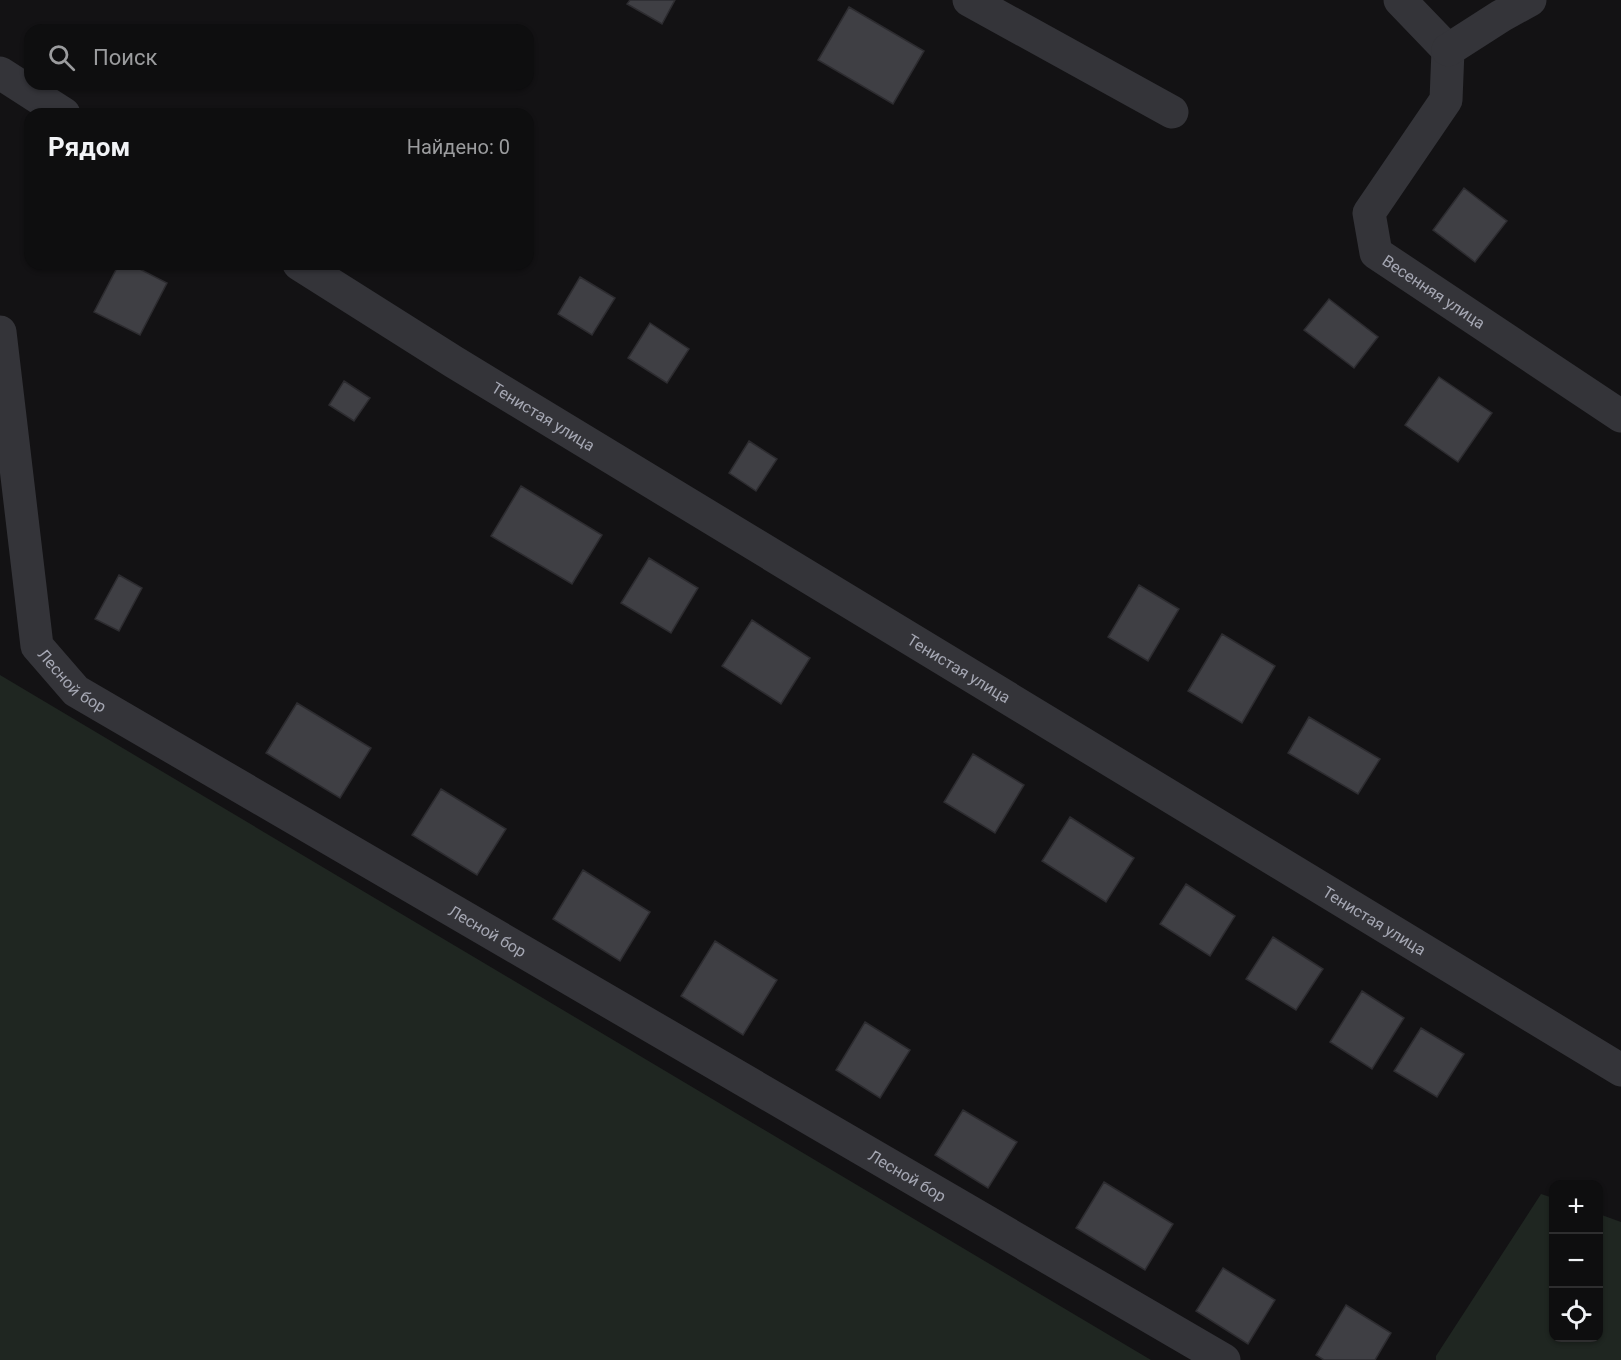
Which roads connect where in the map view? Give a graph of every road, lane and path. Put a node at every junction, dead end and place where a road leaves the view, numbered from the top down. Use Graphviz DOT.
graph roads {
  1 [pos="969,0"];
  2 [pos="1400,0"];
  3 [pos="1530,0"];
  4 [pos="1448,50"];
  5 [pos="0,73"];
  6 [pos="24,88"];
  7 [pos="27,90"];
  8 [pos="55,108"];
  9 [pos="1172,112"];
  10 [pos="308,270"];
  11 [pos="0,332"];
  12 [pos="1621,416"];
  13 [pos="1621,1070"];
  14 [pos="1224,1360"];
  1 -- 9 [label="street"];
  2 -- 4 [label="street"];
  3 -- 4 [label="street"];
  4 -- 12 [label="street, Весенняя улица"];
  5 -- 6 [label="street"];
  7 -- 8 [label="street"];
  10 -- 13 [label="street, Тенистая улица"];
  11 -- 14 [label="street, Лесной бор"];
}
